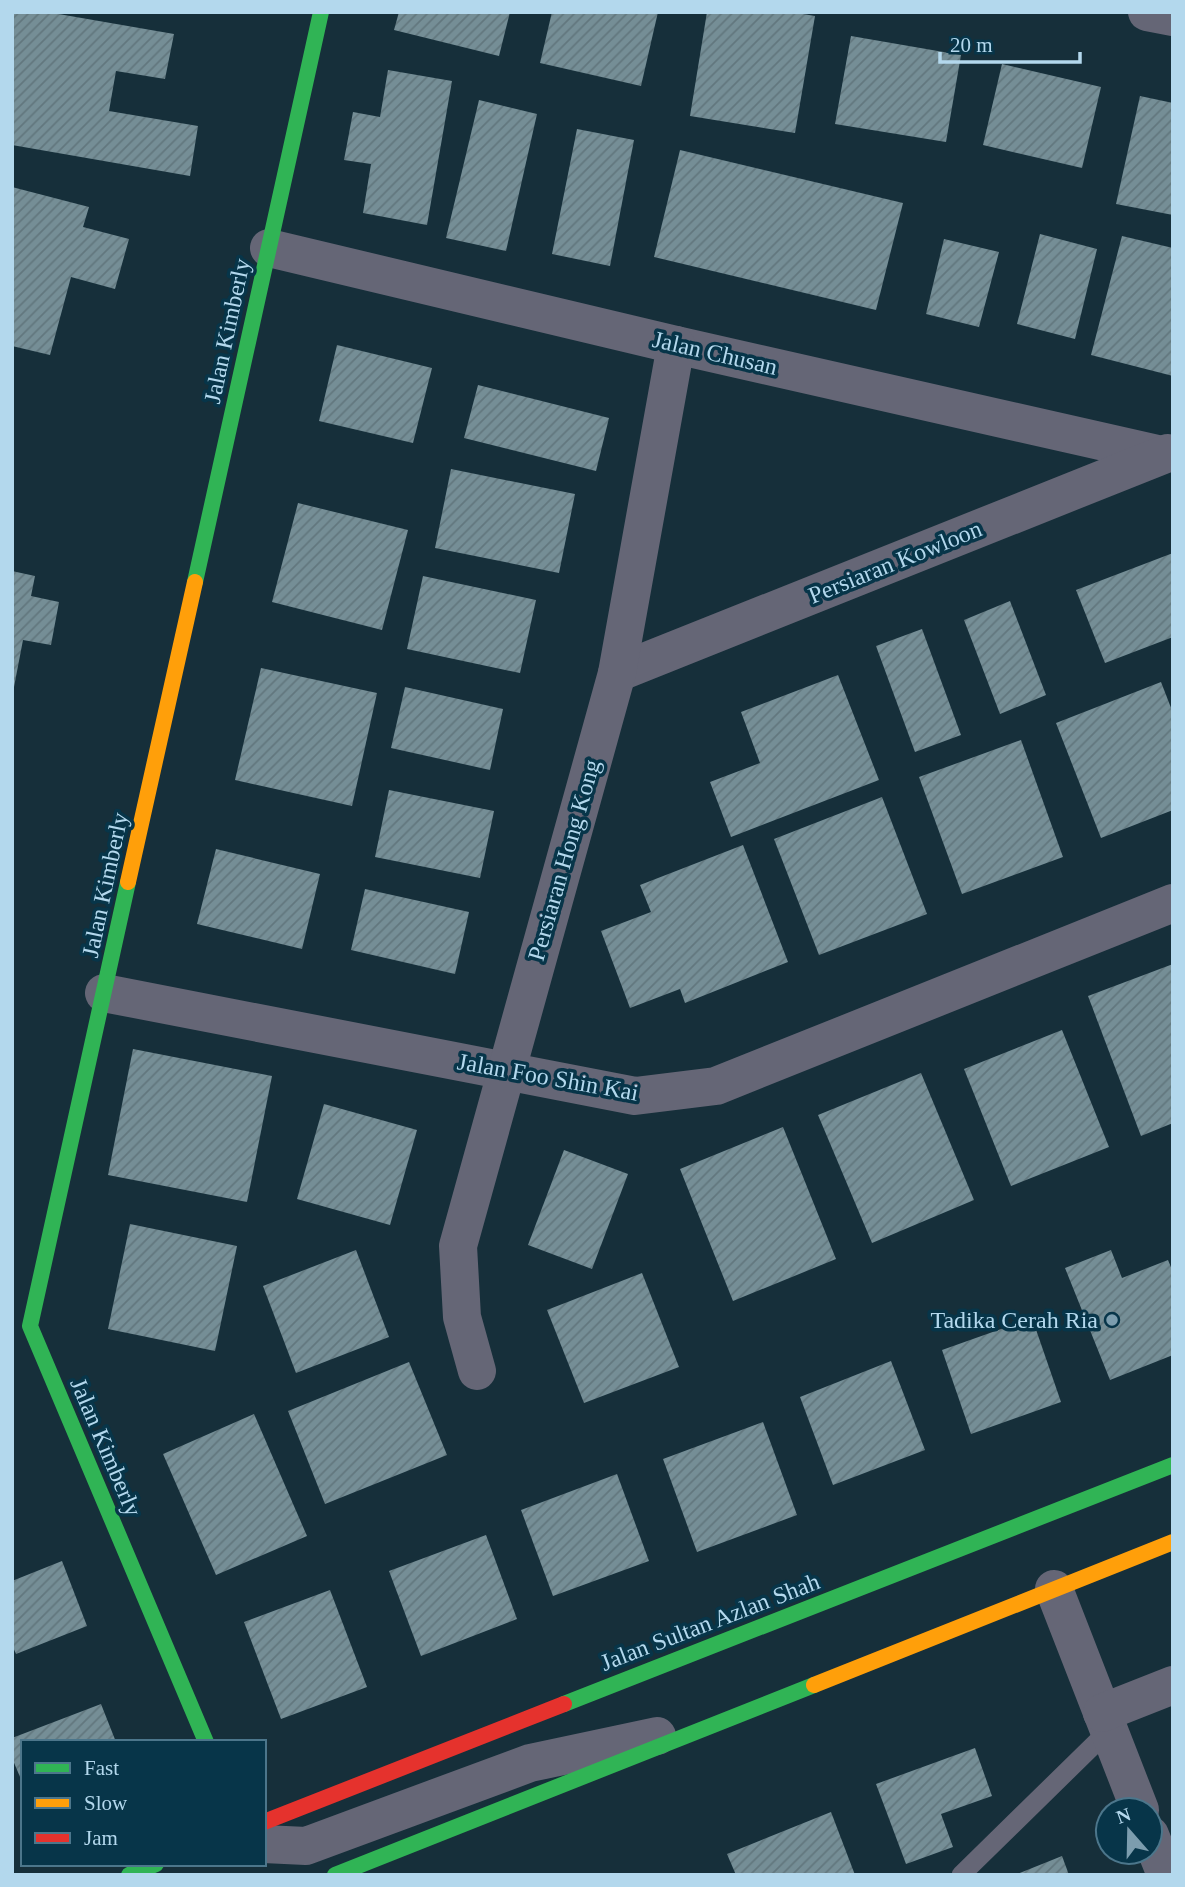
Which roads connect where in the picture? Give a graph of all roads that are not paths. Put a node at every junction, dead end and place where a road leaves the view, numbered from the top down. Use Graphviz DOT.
graph roads {
  1 [pos="321,12"];
  2 [pos="1147,12"];
  3 [pos="1173,17"];
  4 [pos="269,248"];
  5 [pos="676,345"];
  6 [pos="1168,453"];
  7 [pos="617,673"];
  8 [pos="1173,903"];
  9 [pos="104,993"];
  10 [pos="505,1071"];
  11 [pos="21,1329"];
  12 [pos="477,1371"];
  13 [pos="1173,1465"];
  14 [pos="1173,1542"];
  15 [pos="1054,1589"];
  16 [pos="1173,1685"];
  17 [pos="724,1721"];
  18 [pos="1105,1721"];
  19 [pos="205,1740"];
  20 [pos="1134,1796"];
  21 [pos="266,1821"];
  22 [pos="266,1844"];
  23 [pos="151,1866"];
  24 [pos="129,1875"];
  25 [pos="335,1875"];
  26 [pos="961,1875"];
  1 -- 4 [label="main road, Jalan Kimberly"];
  2 -- 3 [label="street"];
  4 -- 5 [label="street, Jalan Chusan"];
  4 -- 9 [label="main road, Jalan Kimberly"];
  5 -- 6 [label="street, Jalan Chusan"];
  5 -- 7 [label="street, Persiaran Hong Kong"];
  6 -- 7 [label="street, Persiaran Kowloon"];
  7 -- 10 [label="street, Persiaran Hong Kong"];
  8 -- 10 [label="street, Jalan Foo Shin Kai"];
  9 -- 10 [label="street, Jalan Foo Shin Kai"];
  9 -- 11 [label="main road, Jalan Kimberly"];
  10 -- 12 [label="street, Persiaran Hong Kong"];
  11 -- 19 [label="main road, Jalan Kimberly"];
  13 -- 21 [label="main road, Jalan Sultan Azlan Shah"];
  14 -- 15 [label="main road"];
  15 -- 17 [label="main road"];
  15 -- 18 [label="street"];
  16 -- 18 [label="street"];
  17 -- 22 [label="street"];
  17 -- 25 [label="main road"];
  18 -- 20 [label="street"];
  18 -- 26 [label="lane"];
  23 -- 24 [label="main road"];
}
